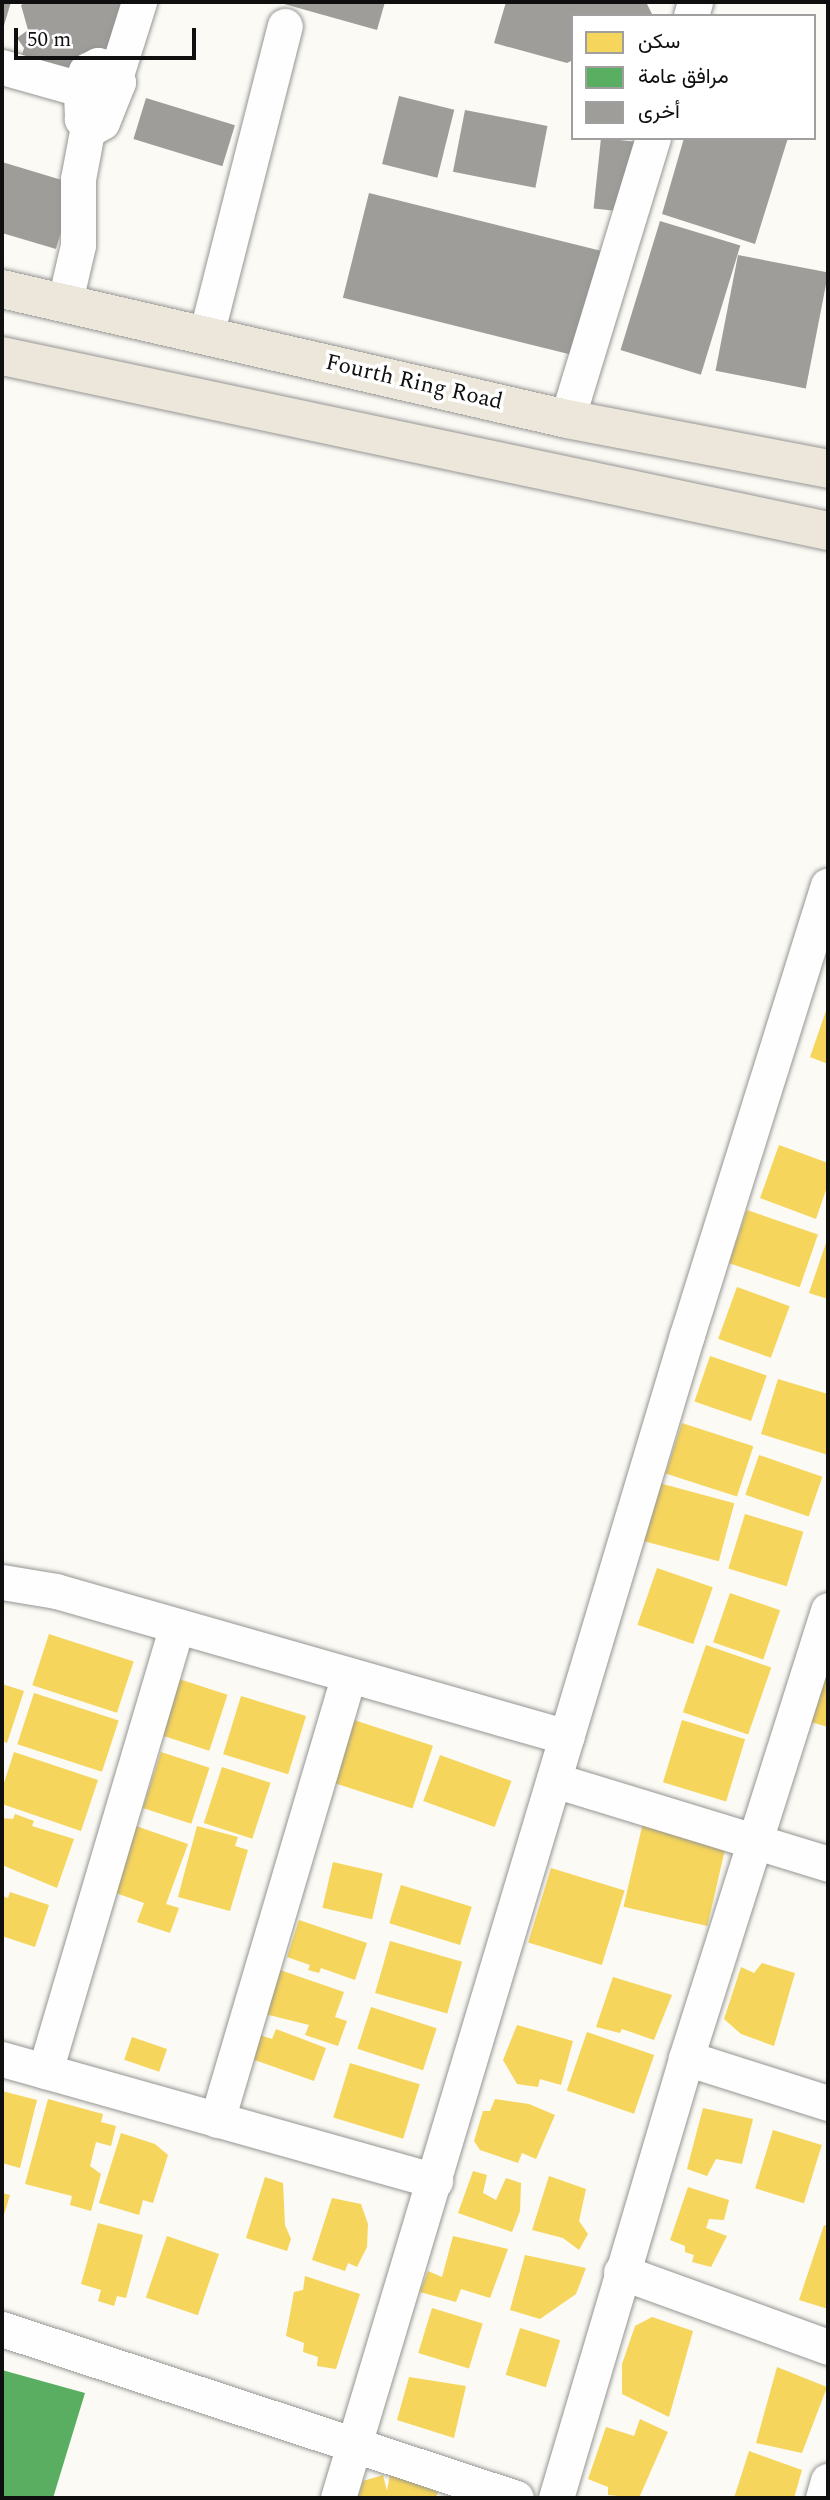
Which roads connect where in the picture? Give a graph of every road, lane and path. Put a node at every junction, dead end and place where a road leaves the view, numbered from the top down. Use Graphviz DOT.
graph roads {
  1 [pos="139,2"];
  2 [pos="285,26"];
  3 [pos="2,67"];
  4 [pos="116,75"];
  5 [pos="81,89"];
  6 [pos="88,126"];
  7 [pos="652,140"];
  8 [pos="2,289"];
  9 [pos="65,301"];
  10 [pos="206,335"];
  11 [pos="2,356"];
  12 [pos="567,419"];
  13 [pos="828,469"];
  14 [pos="828,531"];
  15 [pos="828,886"];
  16 [pos="2,1582"];
  17 [pos="828,1611"];
  18 [pos="177,1626"];
  19 [pos="349,1675"];
  20 [pos="567,1737"];
  21 [pos="554,1780"];
  22 [pos="758,1841"];
  23 [pos="828,1864"];
  24 [pos="686,2058"];
  25 [pos="2,2059"];
  26 [pos="45,2071"];
  27 [pos="828,2103"];
  28 [pos="218,2120"];
  29 [pos="435,2180"];
  30 [pos="621,2272"];
  31 [pos="2,2329"];
  32 [pos="828,2347"];
  33 [pos="354,2442"];
  34 [pos="828,2481"];
  35 [pos="338,2498"];
  36 [pos="516,2498"];
  37 [pos="556,2498"];
  38 [pos="823,2498"];
  1 -- 4 [label="street"];
  2 -- 10 [label="street"];
  3 -- 5 [label="street"];
  4 -- 5 [label="street"];
  4 -- 6 [label="street"];
  5 -- 6 [label="street"];
  6 -- 9 [label="street"];
  7 -- 12 [label="street"];
  8 -- 9 [label="main road, Fourth Ring Road"];
  9 -- 10 [label="main road, Fourth Ring Road"];
  10 -- 12 [label="main road, Fourth Ring Road"];
  11 -- 14 [label="main road"];
  12 -- 13 [label="main road, Fourth Ring Road"];
  15 -- 20 [label="street"];
  16 -- 18 [label="street"];
  17 -- 22 [label="street"];
  18 -- 19 [label="street"];
  18 -- 26 [label="street"];
  19 -- 20 [label="street"];
  19 -- 28 [label="street"];
  20 -- 21 [label="street"];
  21 -- 22 [label="street"];
  21 -- 29 [label="street"];
  22 -- 23 [label="street"];
  22 -- 24 [label="street"];
  24 -- 27 [label="street"];
  24 -- 30 [label="street"];
  25 -- 26 [label="street"];
  26 -- 28 [label="street"];
  28 -- 29 [label="street"];
  29 -- 33 [label="street"];
  30 -- 32 [label="street"];
  30 -- 37 [label="street"];
  31 -- 33 [label="street"];
  33 -- 35 [label="street"];
  33 -- 36 [label="street"];
  34 -- 38 [label="street"];
}
